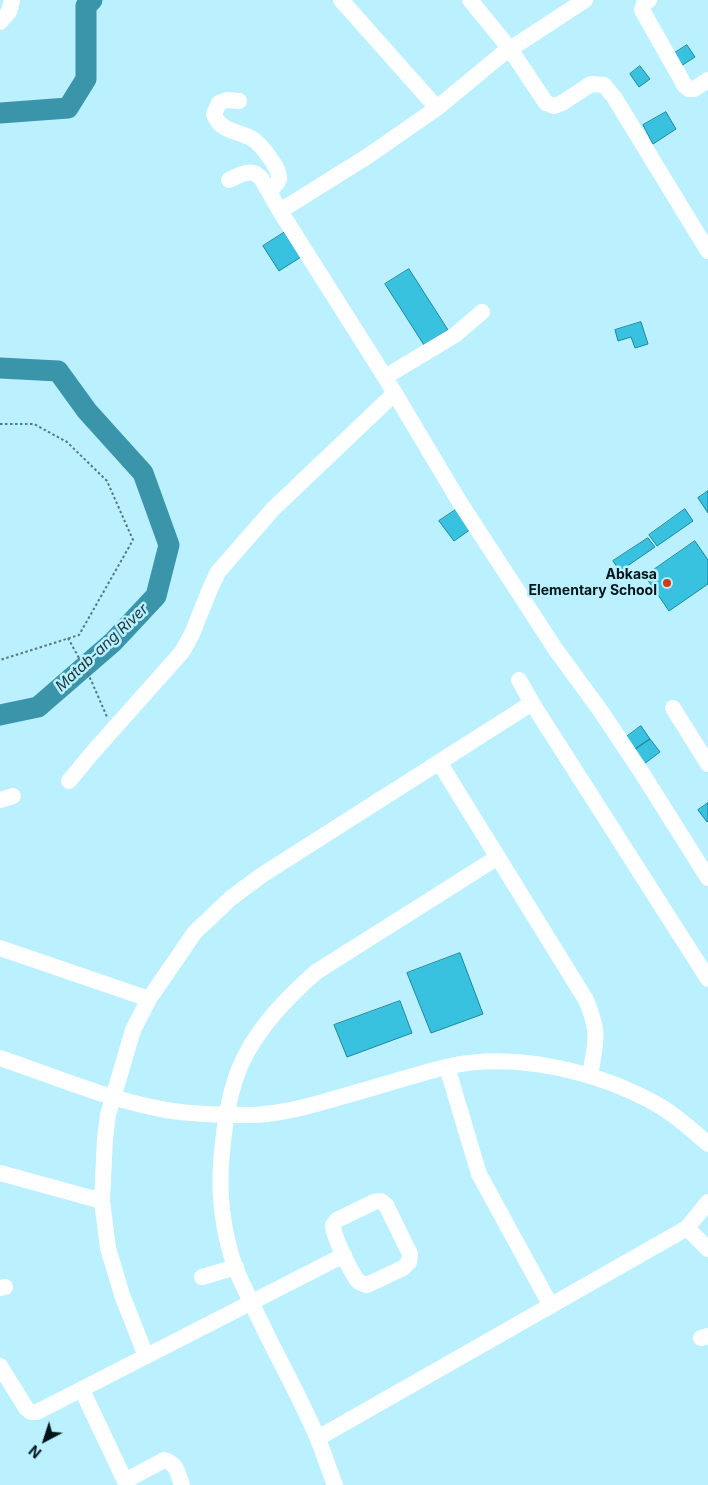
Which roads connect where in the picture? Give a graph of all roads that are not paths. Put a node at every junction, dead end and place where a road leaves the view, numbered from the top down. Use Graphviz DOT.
graph roads {
  1 [pos="12,0"];
  2 [pos="341,0"];
  3 [pos="470,0"];
  4 [pos="649,0"];
  5 [pos="578,2"];
  6 [pos="0,22"];
  7 [pos="510,49"];
  8 [pos="708,80"];
  9 [pos="239,101"];
  10 [pos="437,108"];
  11 [pos="229,180"];
  12 [pos="269,191"];
  13 [pos="280,211"];
  14 [pos="708,251"];
  15 [pos="482,312"];
  16 [pos="385,377"];
  17 [pos="395,394"];
  18 [pos="519,680"];
  19 [pos="532,703"];
  20 [pos="673,708"];
  21 [pos="439,762"];
  22 [pos="708,764"];
  23 [pos="69,781"];
  24 [pos="498,857"];
  25 [pos="708,878"];
  26 [pos="0,948"];
  27 [pos="708,979"];
  28 [pos="149,999"];
  29 [pos="0,1058"];
  30 [pos="447,1067"];
  31 [pos="590,1076"];
  32 [pos="114,1097"];
  33 [pos="226,1114"];
  34 [pos="708,1144"];
  35 [pos="0,1173"];
  36 [pos="102,1201"];
  37 [pos="708,1202"];
  38 [pos="686,1228"];
  39 [pos="708,1249"];
  40 [pos="344,1255"];
  41 [pos="236,1267"];
  42 [pos="202,1276"];
  43 [pos="251,1301"];
  44 [pos="551,1306"];
  45 [pos="146,1356"];
  46 [pos="0,1366"];
  47 [pos="82,1390"];
  48 [pos="318,1438"];
  49 [pos="122,1483"];
  50 [pos="182,1485"];
  51 [pos="335,1485"];
  1 -- 6 [label="street"];
  2 -- 10 [label="street"];
  3 -- 7 [label="street"];
  4 -- 8 [label="street"];
  5 -- 7 [label="street"];
  7 -- 10 [label="street"];
  7 -- 14 [label="street"];
  9 -- 12 [label="street"];
  10 -- 13 [label="street"];
  11 -- 12 [label="street"];
  12 -- 13 [label="street"];
  13 -- 16 [label="street"];
  15 -- 16 [label="street"];
  16 -- 17 [label="street"];
  17 -- 23 [label="street"];
  17 -- 25 [label="street"];
  18 -- 19 [label="street"];
  19 -- 21 [label="street"];
  19 -- 27 [label="street"];
  20 -- 22 [label="street"];
  21 -- 24 [label="street"];
  21 -- 28 [label="street"];
  24 -- 31 [label="street"];
  24 -- 33 [label="street"];
  26 -- 28 [label="street"];
  28 -- 32 [label="street"];
  29 -- 32 [label="street"];
  30 -- 31 [label="street"];
  30 -- 33 [label="street"];
  30 -- 44 [label="street"];
  31 -- 34 [label="street"];
  32 -- 33 [label="street"];
  32 -- 36 [label="street"];
  33 -- 41 [label="street"];
  35 -- 36 [label="street"];
  36 -- 45 [label="street"];
  37 -- 38 [label="street"];
  38 -- 39 [label="street"];
  38 -- 44 [label="street"];
  40 -- 40 [label="street"];
  40 -- 43 [label="street"];
  41 -- 42 [label="street"];
  41 -- 43 [label="street"];
  43 -- 45 [label="street"];
  43 -- 48 [label="street"];
  44 -- 48 [label="street"];
  45 -- 47 [label="street"];
  46 -- 47 [label="street"];
  47 -- 49 [label="street"];
  48 -- 51 [label="street"];
  49 -- 50 [label="street"];
}
